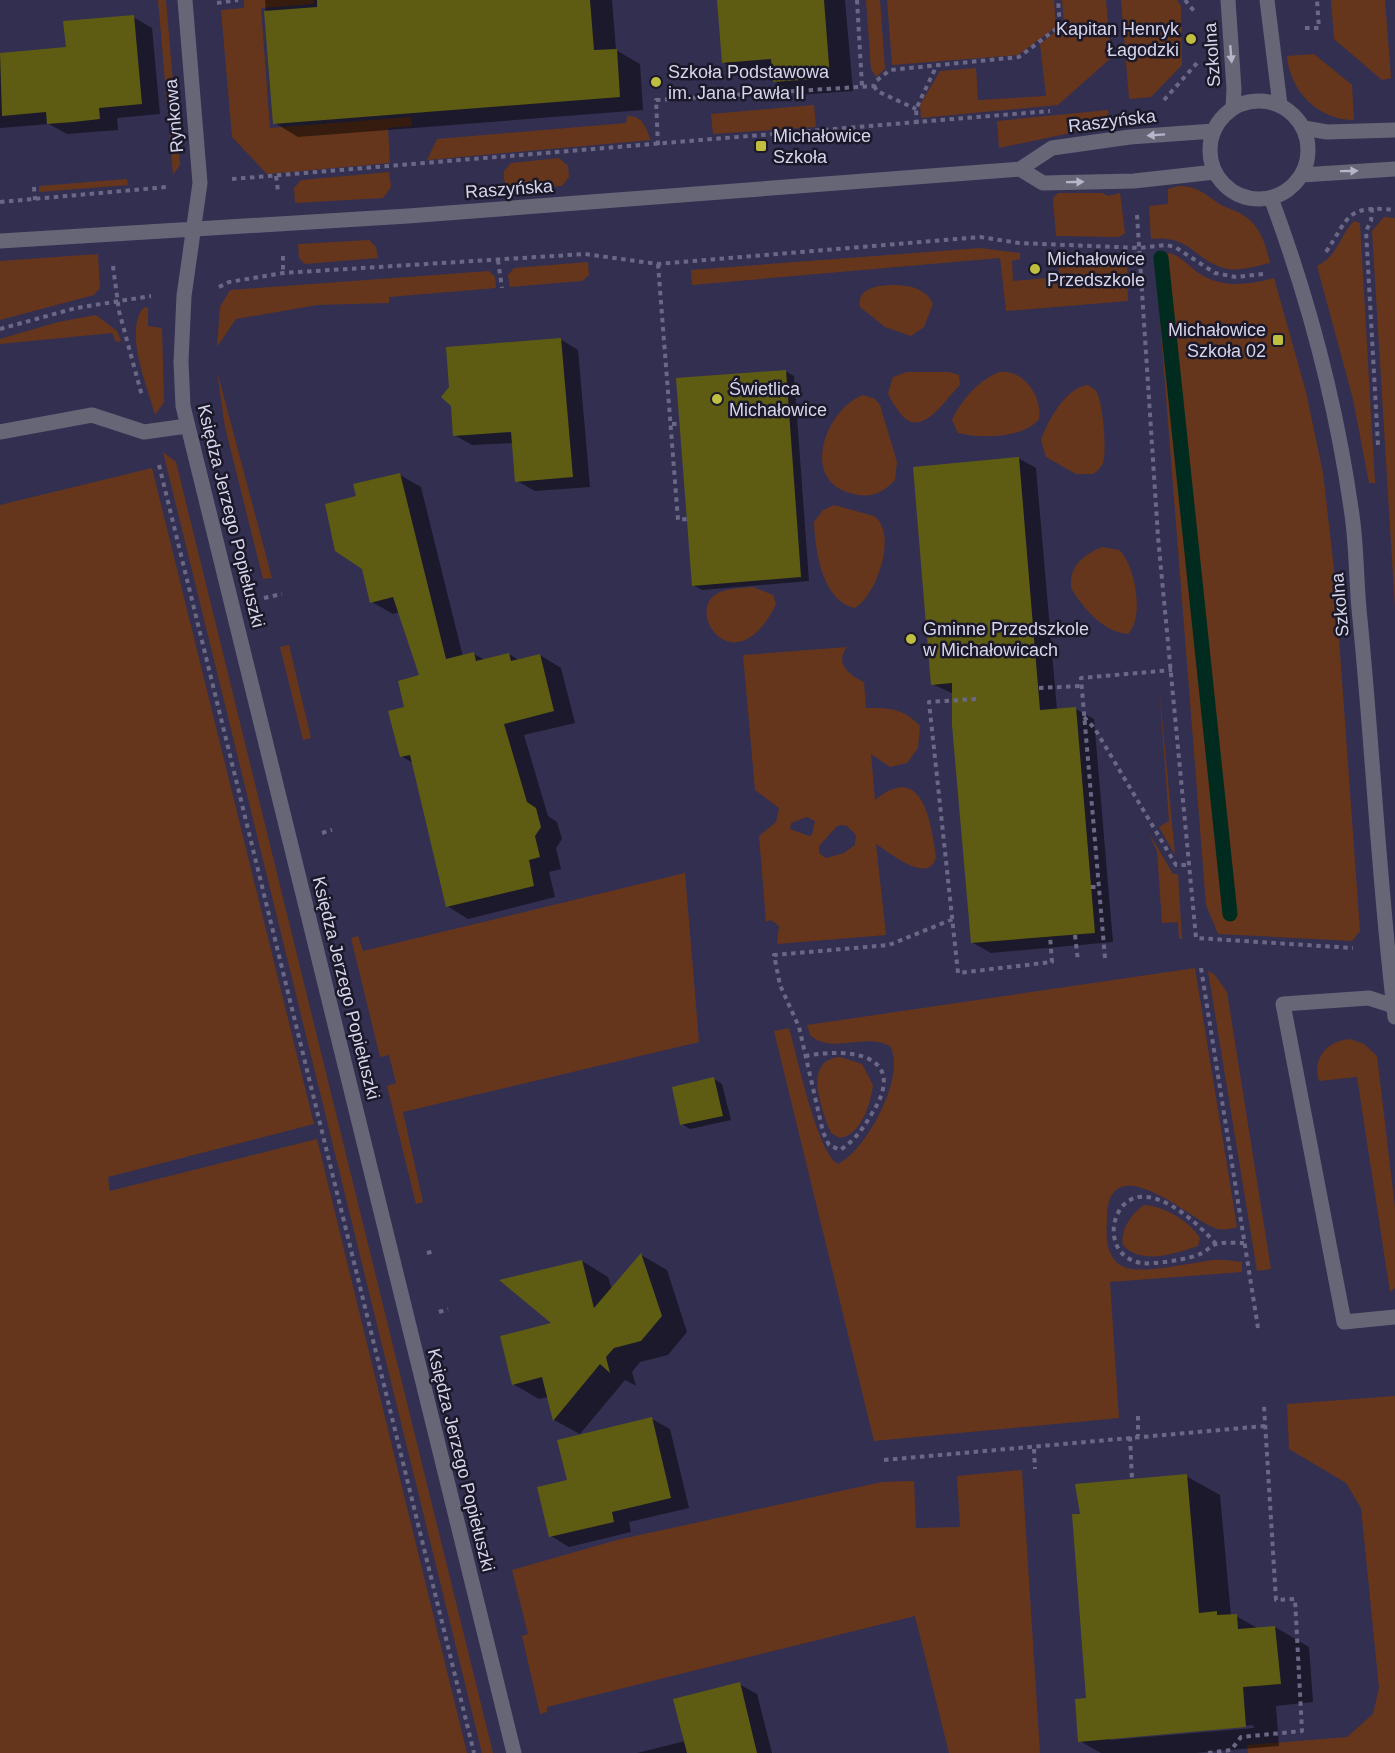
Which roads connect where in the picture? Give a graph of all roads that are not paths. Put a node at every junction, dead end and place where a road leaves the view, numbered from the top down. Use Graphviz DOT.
graph roads {
  1 [pos="184,0"];
  2 [pos="1228,0"];
  3 [pos="1267,0"];
  4 [pos="1280,105"];
  5 [pos="1233,108"];
  6 [pos="1304,128"];
  7 [pos="1395,130"];
  8 [pos="1214,131"];
  9 [pos="1020,169"];
  10 [pos="1395,169"];
  11 [pos="1215,172"];
  12 [pos="1302,175"];
  13 [pos="1271,198"];
  14 [pos="194,228"];
  15 [pos="0,242"];
  16 [pos="187,426"];
  17 [pos="0,432"];
  18 [pos="1395,1010"];
  19 [pos="1395,1317"];
  20 [pos="514,1753"];
  1 -- 14 [label="street, Rynkowa"];
  2 -- 5 [label="street, Szkolna, one-way"];
  3 -- 4 [label="street"];
  4 -- 5 [label="street"];
  4 -- 6 [label="street"];
  5 -- 8 [label="street"];
  6 -- 7 [label="street"];
  6 -- 12 [label="street"];
  8 -- 9 [label="street, Raszyńska, one-way"];
  8 -- 11 [label="street"];
  9 -- 11 [label="street, one-way"];
  9 -- 14 [label="street, Raszyńska"];
  12 -- 10 [label="street, one-way"];
  11 -- 13 [label="street"];
  12 -- 13 [label="street"];
  13 -- 18 [label="street, Szkolna"];
  14 -- 15 [label="street, Raszyńska"];
  14 -- 16 [label="street, Księdza Jerzego Popiełuszki"];
  16 -- 17 [label="street"];
  16 -- 20 [label="street, Księdza Jerzego Popiełuszki"];
  18 -- 19 [label="street"];
}
